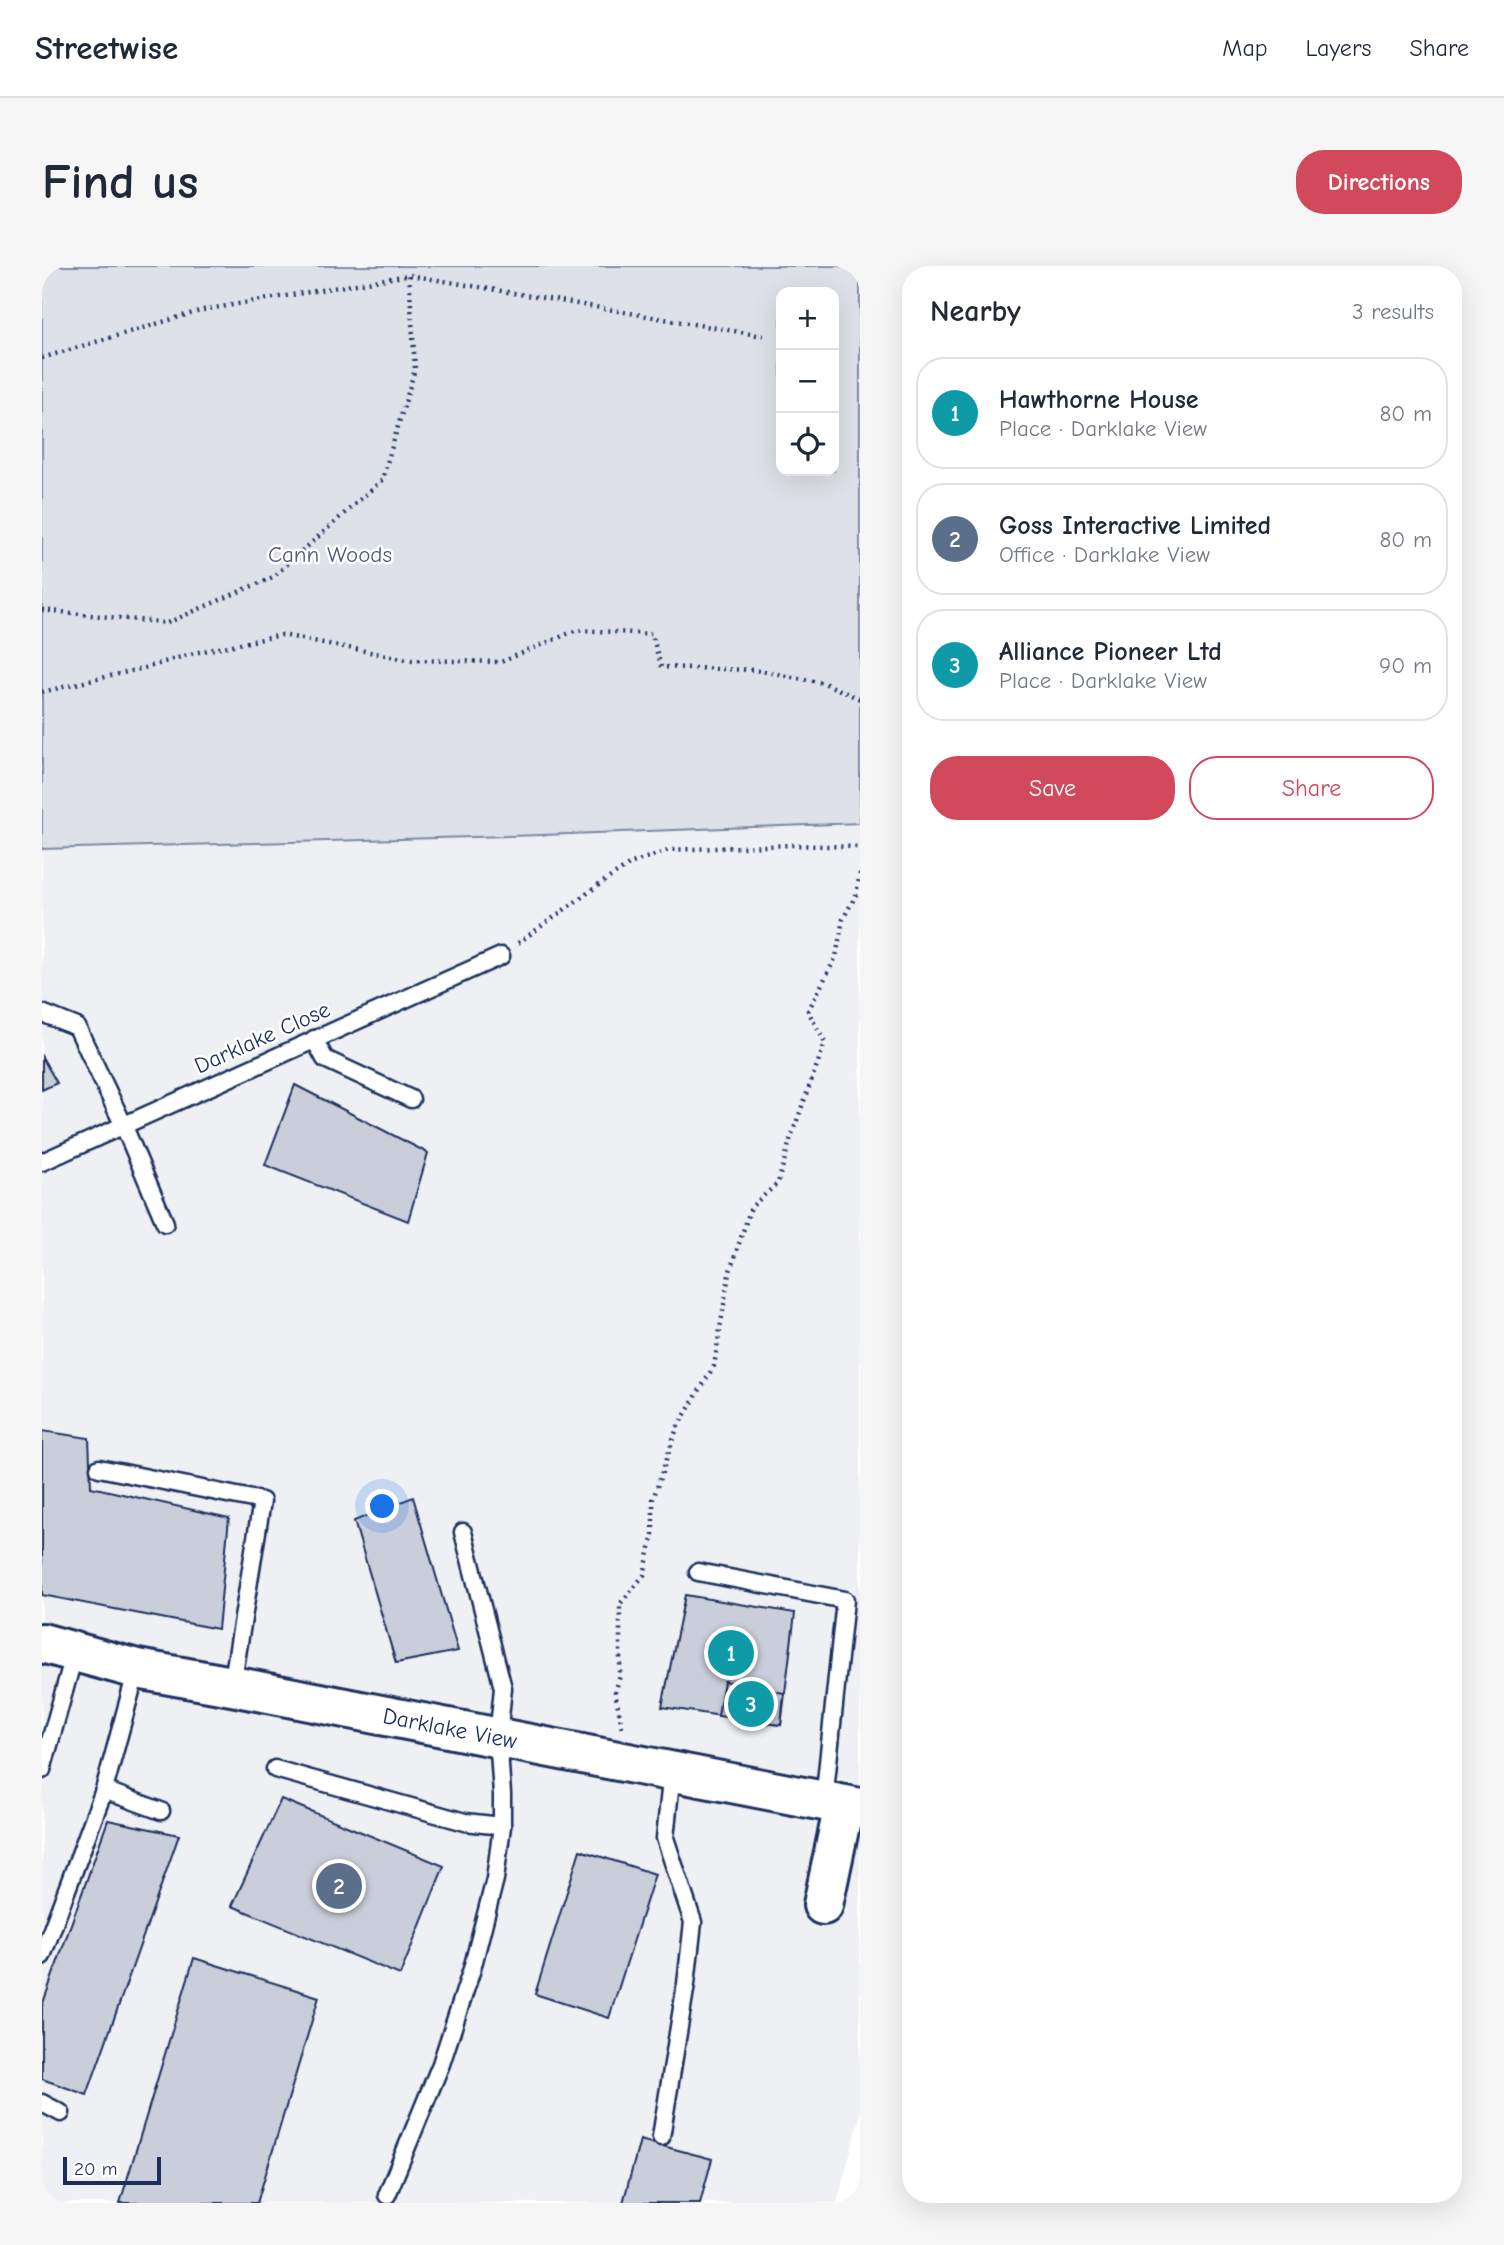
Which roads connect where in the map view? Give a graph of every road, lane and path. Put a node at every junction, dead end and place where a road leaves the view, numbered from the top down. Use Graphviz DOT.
graph roads {
  1 [pos="409,275"];
  2 [pos="763,336"];
  3 [pos="42,358"];
  4 [pos="42,610"];
  5 [pos="42,692"];
  6 [pos="860,699"];
  7 [pos="860,847"];
  8 [pos="860,873"];
  9 [pos="501,956"];
  10 [pos="42,1013"];
  11 [pos="314,1039"];
  12 [pos="411,1099"];
  13 [pos="123,1124"];
  14 [pos="42,1162"];
  15 [pos="164,1223"];
  16 [pos="99,1468"];
  17 [pos="463,1532"];
  18 [pos="698,1572"];
  19 [pos="58,1648"];
  20 [pos="137,1670"];
  21 [pos="232,1686"];
  22 [pos="498,1737"];
  23 [pos="42,1764"];
  24 [pos="275,1769"];
  25 [pos="660,1769"];
  26 [pos="42,1770"];
  27 [pos="104,1790"];
  28 [pos="843,1804"];
  29 [pos="161,1811"];
  30 [pos="502,1826"];
  31 [pos="823,1905"];
  32 [pos="42,1956"];
  33 [pos="42,2103"];
  34 [pos="61,2113"];
  35 [pos="661,2137"];
  36 [pos="387,2195"];
  1 -- 2 [label="path"];
  1 -- 3 [label="path"];
  1 -- 4 [label="path"];
  5 -- 6 [label="path"];
  7 -- 9 [label="path"];
  8 -- 25 [label="path"];
  9 -- 11 [label="lane, Darklake Close"];
  10 -- 13 [label="lane"];
  11 -- 12 [label="lane"];
  11 -- 13 [label="lane, Darklake Close"];
  13 -- 14 [label="lane, Darklake Close"];
  13 -- 15 [label="lane"];
  16 -- 21 [label="lane"];
  17 -- 22 [label="lane"];
  18 -- 28 [label="lane"];
  19 -- 20 [label="street, Darklake View"];
  19 -- 23 [label="lane"];
  20 -- 21 [label="street, Darklake View"];
  20 -- 27 [label="lane"];
  21 -- 22 [label="street, Darklake View"];
  22 -- 25 [label="street, Darklake View"];
  22 -- 30 [label="lane"];
  23 -- 26 [label="lane"];
  24 -- 30 [label="lane"];
  25 -- 28 [label="street, Darklake View"];
  25 -- 35 [label="lane"];
  27 -- 29 [label="lane"];
  27 -- 32 [label="lane"];
  28 -- 31 [label="street"];
  30 -- 36 [label="lane"];
  33 -- 34 [label="lane"];
}
